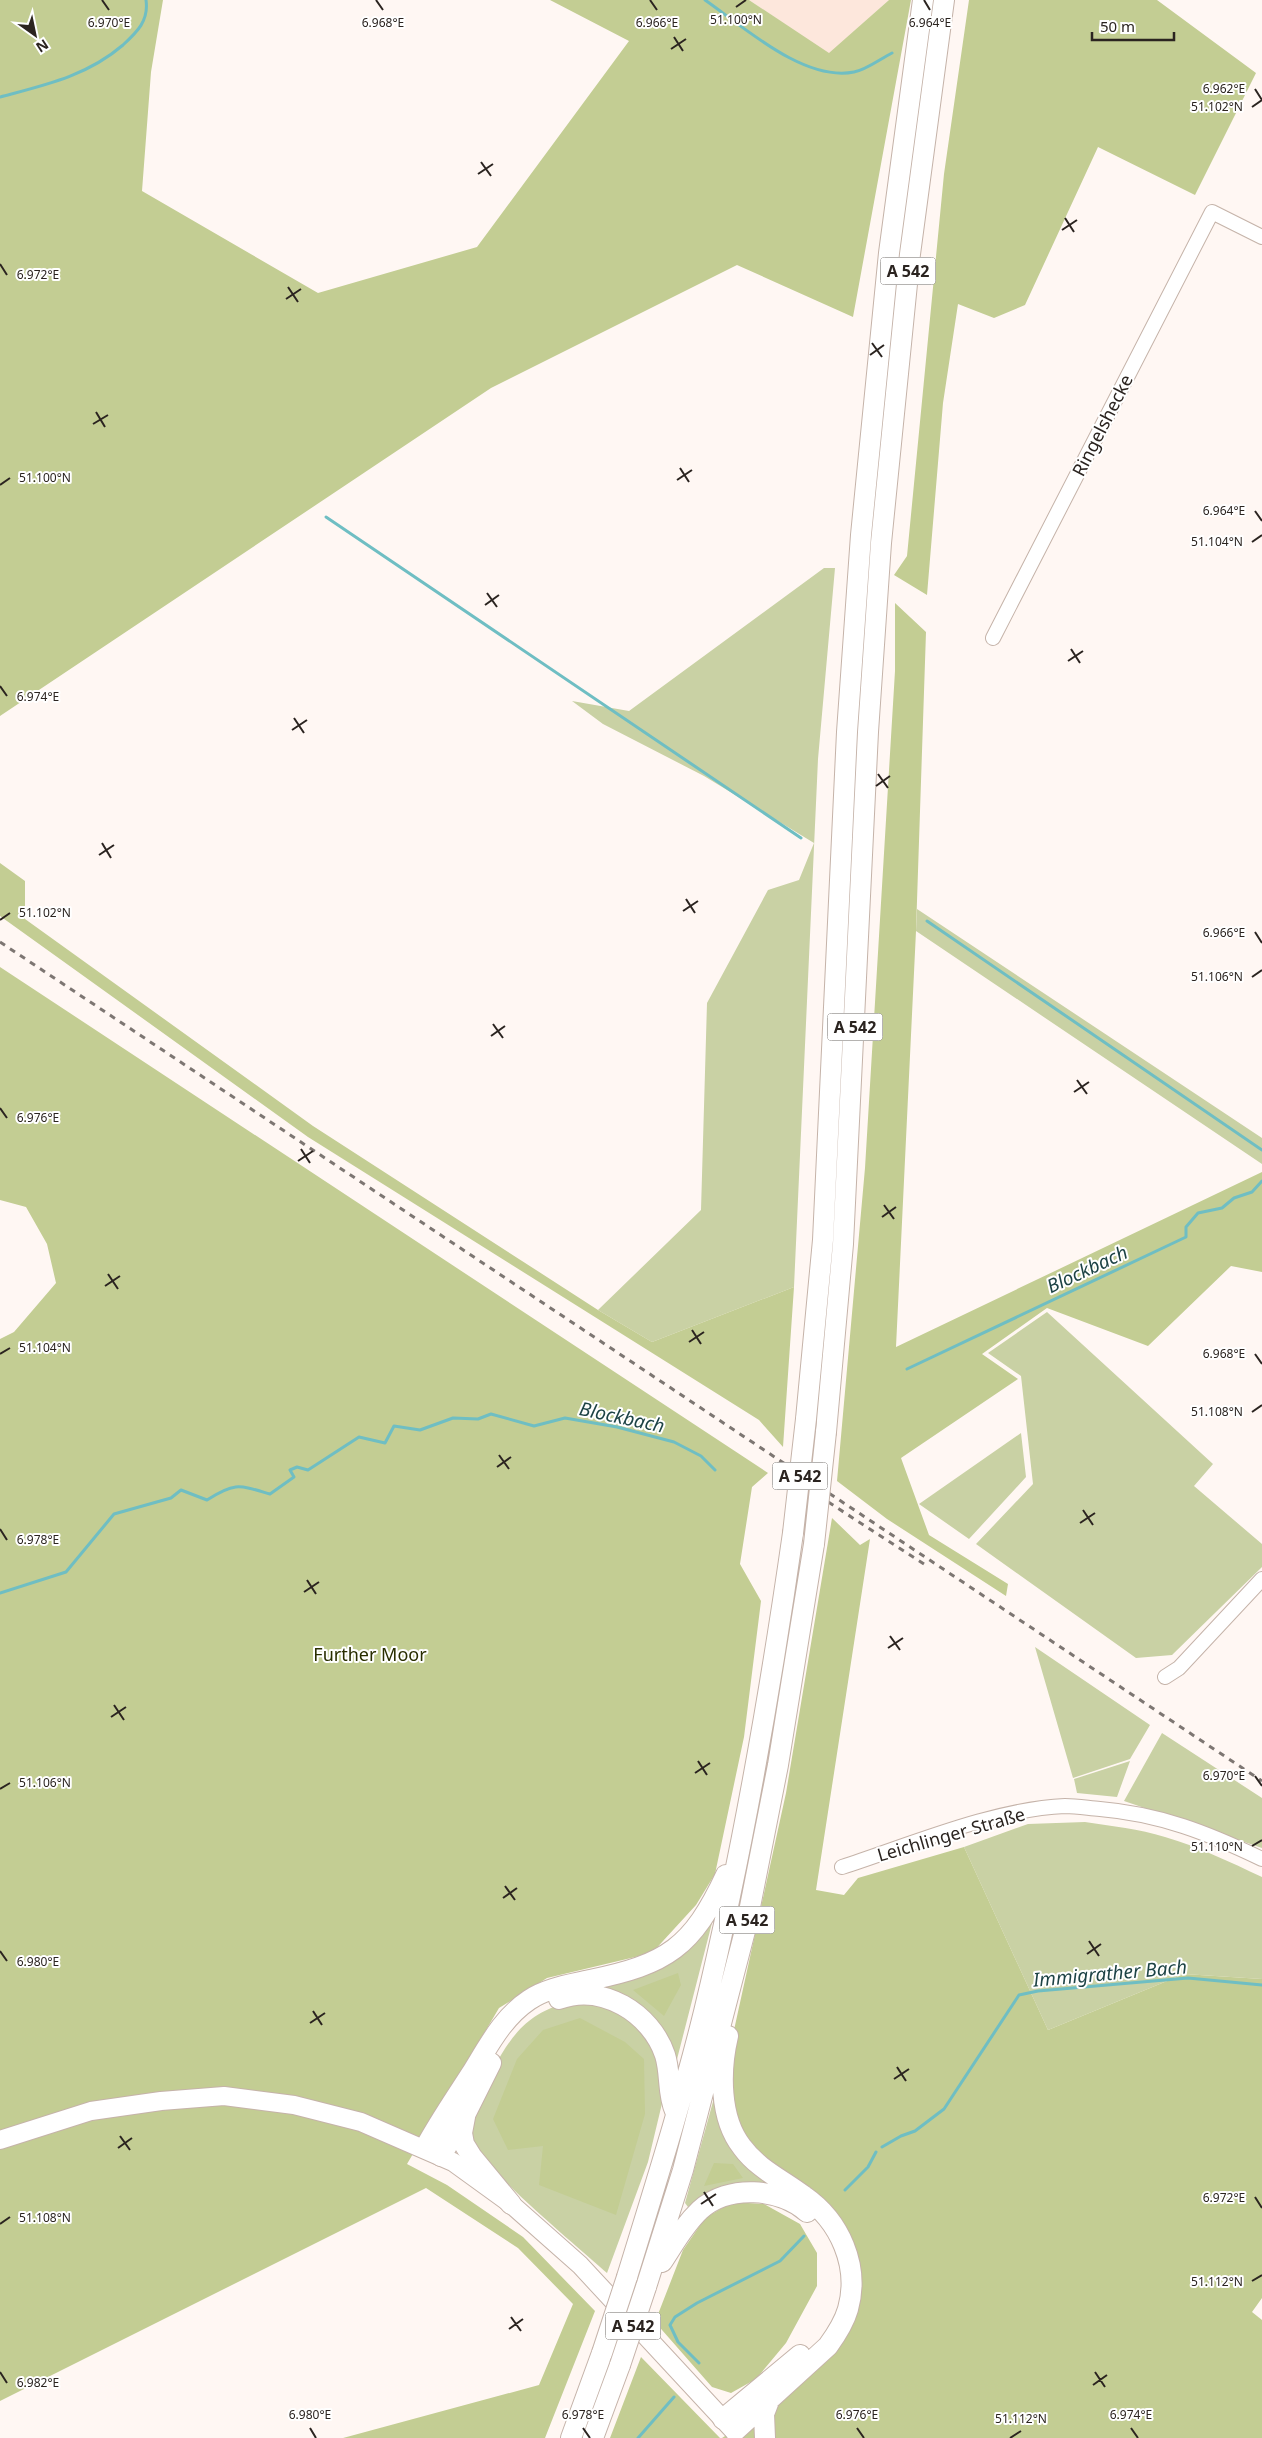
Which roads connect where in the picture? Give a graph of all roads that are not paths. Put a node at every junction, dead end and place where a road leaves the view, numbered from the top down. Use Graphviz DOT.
graph roads {
  1 [pos="923,0"];
  2 [pos="944,0"];
  3 [pos="1262,237"];
  4 [pos="993,638"];
  5 [pos="1262,1579"];
  6 [pos="1165,1677"];
  7 [pos="747,1817"];
  8 [pos="1262,1859"];
  9 [pos="842,1867"];
  10 [pos="746,1927"];
  11 [pos="676,2114"];
  12 [pos="465,2115"];
  13 [pos="0,2140"];
  14 [pos="433,2152"];
  15 [pos="511,2204"];
  16 [pos="646,2287"];
  17 [pos="768,2401"];
  18 [pos="733,2429"];
  19 [pos="571,2438"];
  20 [pos="593,2438"];
  21 [pos="765,2438"];
  1 -- 7 [label="highway, A 542, bridge"];
  2 -- 10 [label="highway, A 542, bridge"];
  3 -- 4 [label="street, Ringelshecke"];
  5 -- 6 [label="street"];
  7 -- 11 [label="highway, A 542"];
  7 -- 14 [label="highway"];
  8 -- 9 [label="street, Leichlinger Straße"];
  10 -- 16 [label="highway, A 542"];
  10 -- 17 [label="highway"];
  11 -- 12 [label="highway"];
  11 -- 19 [label="highway, A 542, bridge"];
  12 -- 14 [label="highway"];
  12 -- 15 [label="highway"];
  13 -- 14 [label="main road"];
  14 -- 15 [label="main road"];
  15 -- 18 [label="main road"];
  16 -- 18 [label="highway"];
  16 -- 20 [label="highway, A 542, bridge"];
  17 -- 18 [label="highway"];
  17 -- 21 [label="highway"];
}
